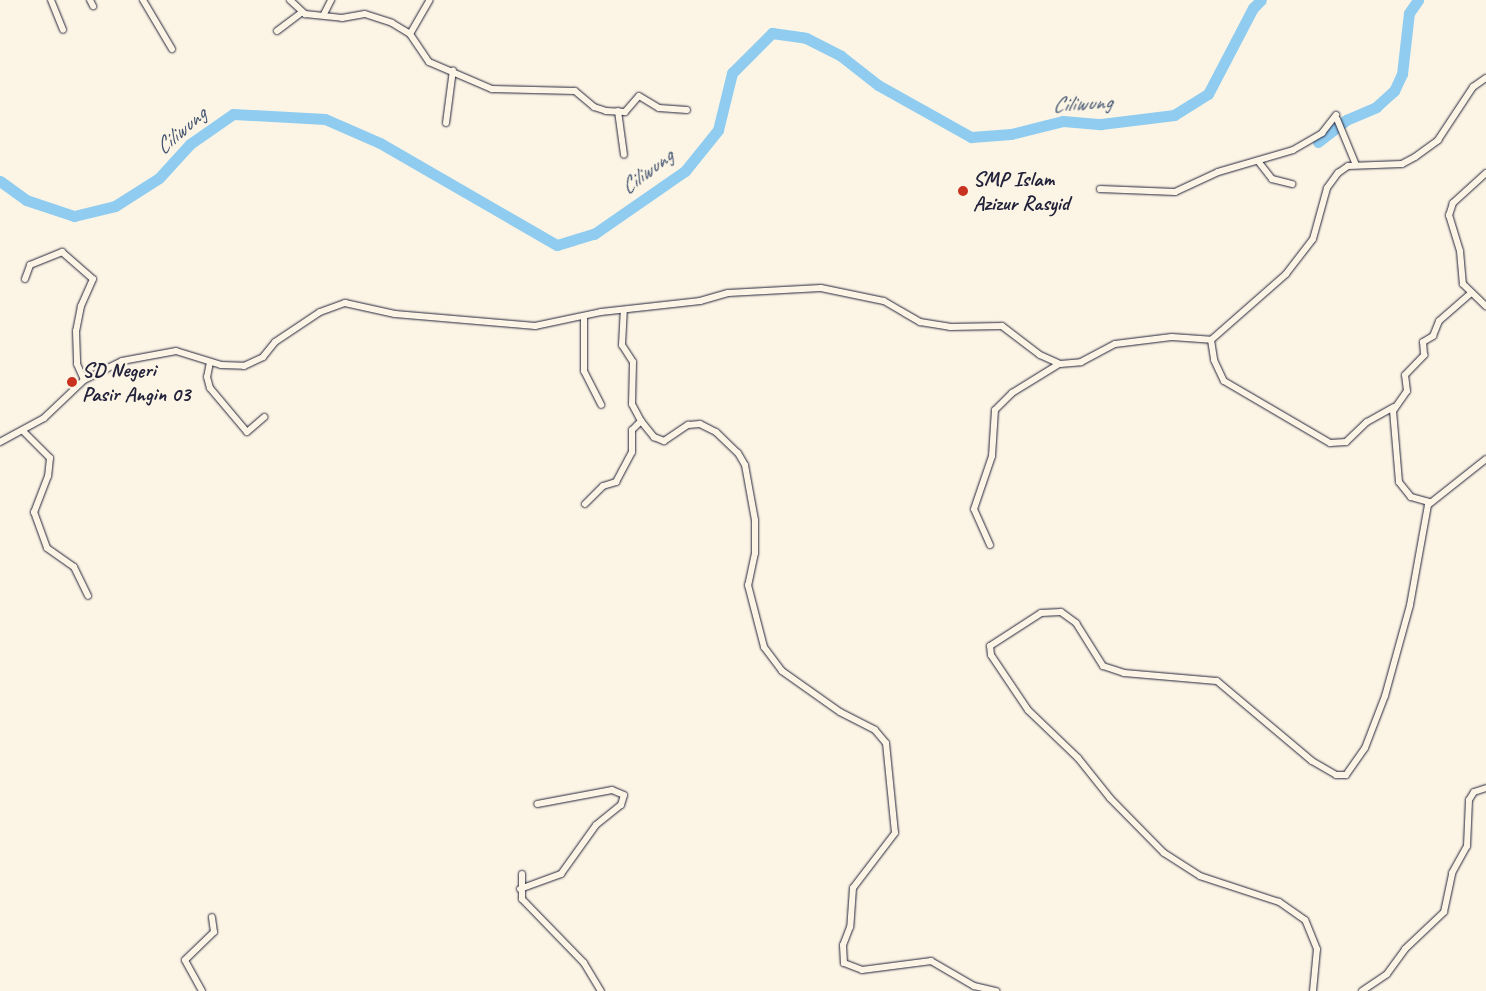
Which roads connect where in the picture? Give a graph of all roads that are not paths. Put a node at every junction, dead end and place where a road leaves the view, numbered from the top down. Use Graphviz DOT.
graph roads {
  1 [pos="51,0"];
  2 [pos="143,0"];
  3 [pos="290,0"];
  4 [pos="330,0"];
  5 [pos="430,0"];
  6 [pos="302,12"];
  7 [pos="324,14"];
  8 [pos="63,30"];
  9 [pos="277,31"];
  10 [pos="410,34"];
  11 [pos="172,49"];
  12 [pos="453,70"];
  13 [pos="1486,78"];
  14 [pos="687,110"];
  15 [pos="618,111"];
  16 [pos="446,123"];
  17 [pos="624,155"];
  18 [pos="1259,164"];
  19 [pos="1356,165"];
  20 [pos="1486,173"];
  21 [pos="1292,184"];
  22 [pos="1100,189"];
  23 [pos="24,279"];
  24 [pos="1471,293"];
  25 [pos="1486,306"];
  26 [pos="624,312"];
  27 [pos="584,316"];
  28 [pos="1211,340"];
  29 [pos="210,362"];
  30 [pos="1058,364"];
  31 [pos="84,380"];
  32 [pos="601,405"];
  33 [pos="1394,406"];
  34 [pos="264,417"];
  35 [pos="641,421"];
  36 [pos="24,431"];
  37 [pos="0,442"];
  38 [pos="1486,459"];
  39 [pos="1429,502"];
  40 [pos="585,504"];
  41 [pos="990,545"];
  42 [pos="88,596"];
  43 [pos="1486,788"];
  44 [pos="537,804"];
  45 [pos="522,874"];
  46 [pos="520,889"];
  47 [pos="212,917"];
  48 [pos="202,991"];
  49 [pos="601,991"];
  50 [pos="996,991"];
  51 [pos="1313,991"];
  52 [pos="1362,991"];
  1 -- 8 [label="street"];
  2 -- 11 [label="street"];
  3 -- 6 [label="street"];
  4 -- 7 [label="street"];
  5 -- 10 [label="street"];
  6 -- 7 [label="street"];
  6 -- 9 [label="street"];
  7 -- 10 [label="street"];
  10 -- 12 [label="street"];
  12 -- 15 [label="street"];
  12 -- 16 [label="street"];
  13 -- 19 [label="street"];
  14 -- 15 [label="street"];
  15 -- 17 [label="street"];
  18 -- 19 [label="street"];
  18 -- 21 [label="street"];
  18 -- 22 [label="street"];
  19 -- 28 [label="street"];
  20 -- 24 [label="street"];
  23 -- 31 [label="street"];
  24 -- 25 [label="street"];
  24 -- 33 [label="street"];
  26 -- 27 [label="street"];
  26 -- 30 [label="street"];
  26 -- 35 [label="street"];
  27 -- 29 [label="street"];
  27 -- 32 [label="street"];
  28 -- 30 [label="street"];
  28 -- 33 [label="street"];
  29 -- 31 [label="street"];
  29 -- 34 [label="street"];
  30 -- 41 [label="street"];
  31 -- 36 [label="street"];
  33 -- 39 [label="street"];
  35 -- 40 [label="street"];
  35 -- 50 [label="street"];
  36 -- 37 [label="street"];
  36 -- 42 [label="street"];
  38 -- 39 [label="street"];
  39 -- 51 [label="street"];
  43 -- 52 [label="street"];
  44 -- 46 [label="street"];
  45 -- 46 [label="street"];
  46 -- 49 [label="street"];
  47 -- 48 [label="street"];
}
